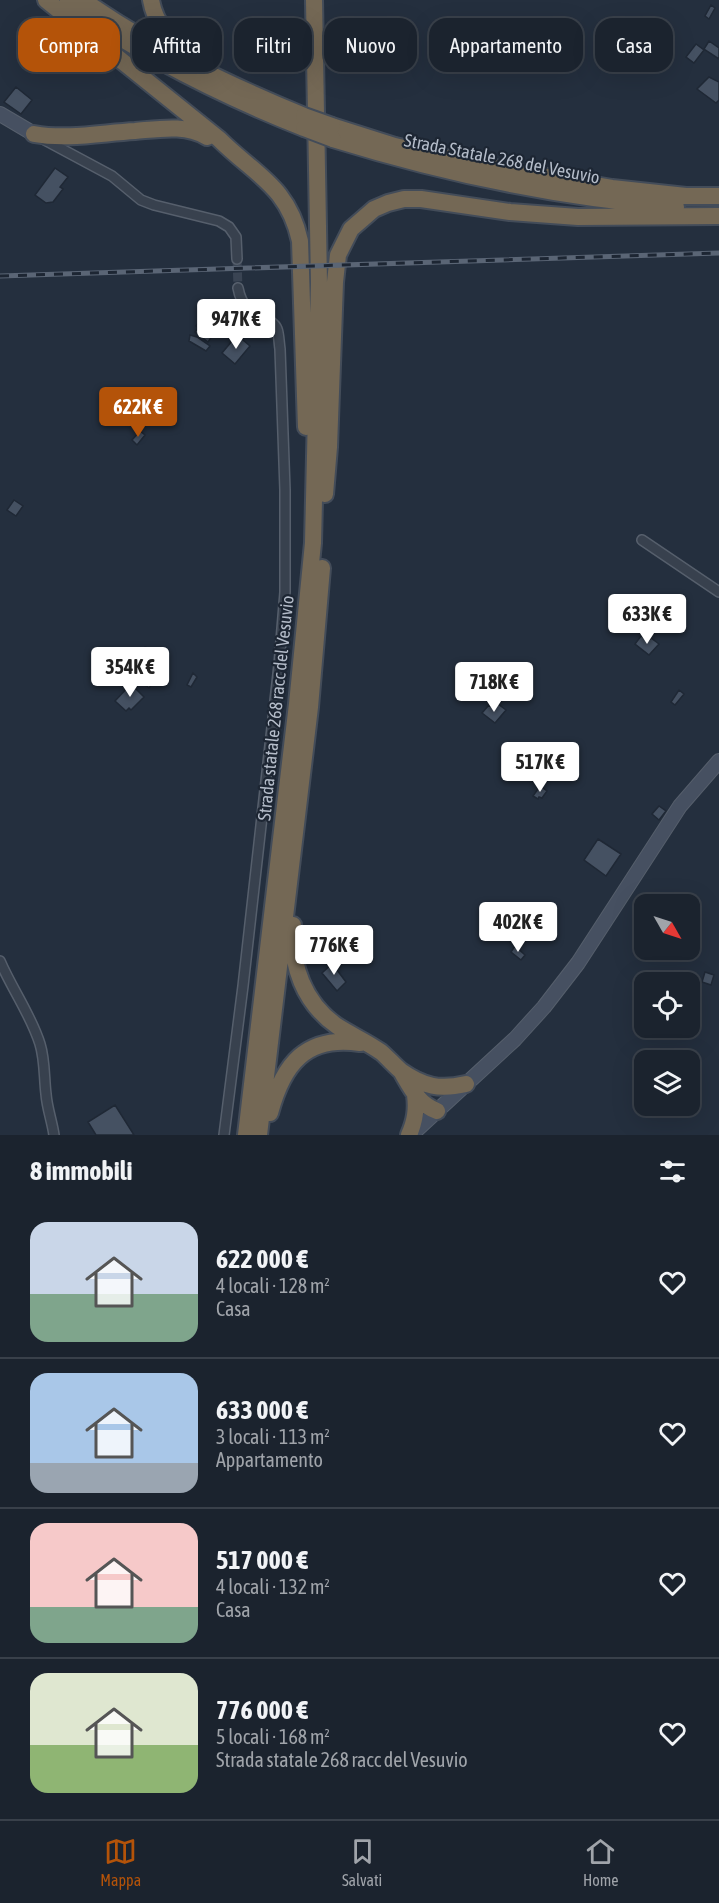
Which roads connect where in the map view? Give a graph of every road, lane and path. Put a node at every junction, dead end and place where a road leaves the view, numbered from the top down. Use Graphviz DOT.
graph roads {
  1 [pos="46,0"];
  2 [pos="62,0"];
  3 [pos="82,0"];
  4 [pos="151,0"];
  5 [pos="314,0"];
  6 [pos="0,114"];
  7 [pos="304,122"];
  8 [pos="332,132"];
  9 [pos="34,134"];
  10 [pos="68,143"];
  11 [pos="232,152"];
  12 [pos="719,196"];
  13 [pos="719,208"];
  14 [pos="719,216"];
  15 [pos="237,259"];
  16 [pos="319,283"];
  17 [pos="238,288"];
  18 [pos="325,495"];
  19 [pos="642,540"];
  20 [pos="719,592"];
  21 [pos="306,611"];
  22 [pos="719,761"];
  23 [pos="298,812"];
  24 [pos="0,961"];
  25 [pos="369,1045"];
  26 [pos="466,1084"];
  27 [pos="417,1089"];
  28 [pos="437,1111"];
  29 [pos="54,1135"];
  30 [pos="224,1135"];
  31 [pos="246,1135"];
  32 [pos="260,1135"];
  33 [pos="267,1135"];
  34 [pos="410,1135"];
  1 -- 11 [label="highway"];
  2 -- 7 [label="highway, Strada Statale 268 del Vesuvio"];
  3 -- 7 [label="highway, Strada Statale 268 del Vesuvio"];
  4 -- 7 [label="highway"];
  5 -- 16 [label="highway, Strada statale 268 racc del Vesuvio"];
  6 -- 9 [label="street"];
  7 -- 8 [label="highway, Strada Statale 268 del Vesuvio, bridge"];
  8 -- 12 [label="highway, Strada Statale 268 del Vesuvio"];
  8 -- 13 [label="highway, Strada Statale 268 del Vesuvio"];
  9 -- 10 [label="highway"];
  10 -- 11 [label="highway"];
  10 -- 15 [label="street"];
  11 -- 21 [label="highway"];
  14 -- 18 [label="highway"];
  16 -- 18 [label="highway, Strada statale 268 racc del Vesuvio"];
  16 -- 21 [label="highway, Strada statale 268 racc del Vesuvio"];
  17 -- 30 [label="street"];
  18 -- 23 [label="highway, Strada statale 268 racc del Vesuvio"];
  19 -- 20 [label="street"];
  21 -- 31 [label="highway, Strada statale 268 racc del Vesuvio"];
  22 -- 26 [label="street"];
  23 -- 25 [label="highway"];
  23 -- 32 [label="highway, Strada statale 268 racc del Vesuvio"];
  24 -- 29 [label="street"];
  25 -- 27 [label="highway"];
  25 -- 33 [label="highway"];
  26 -- 27 [label="highway"];
  26 -- 28 [label="street"];
  27 -- 28 [label="highway"];
  27 -- 34 [label="highway"];
  28 -- 34 [label="street"];
}
